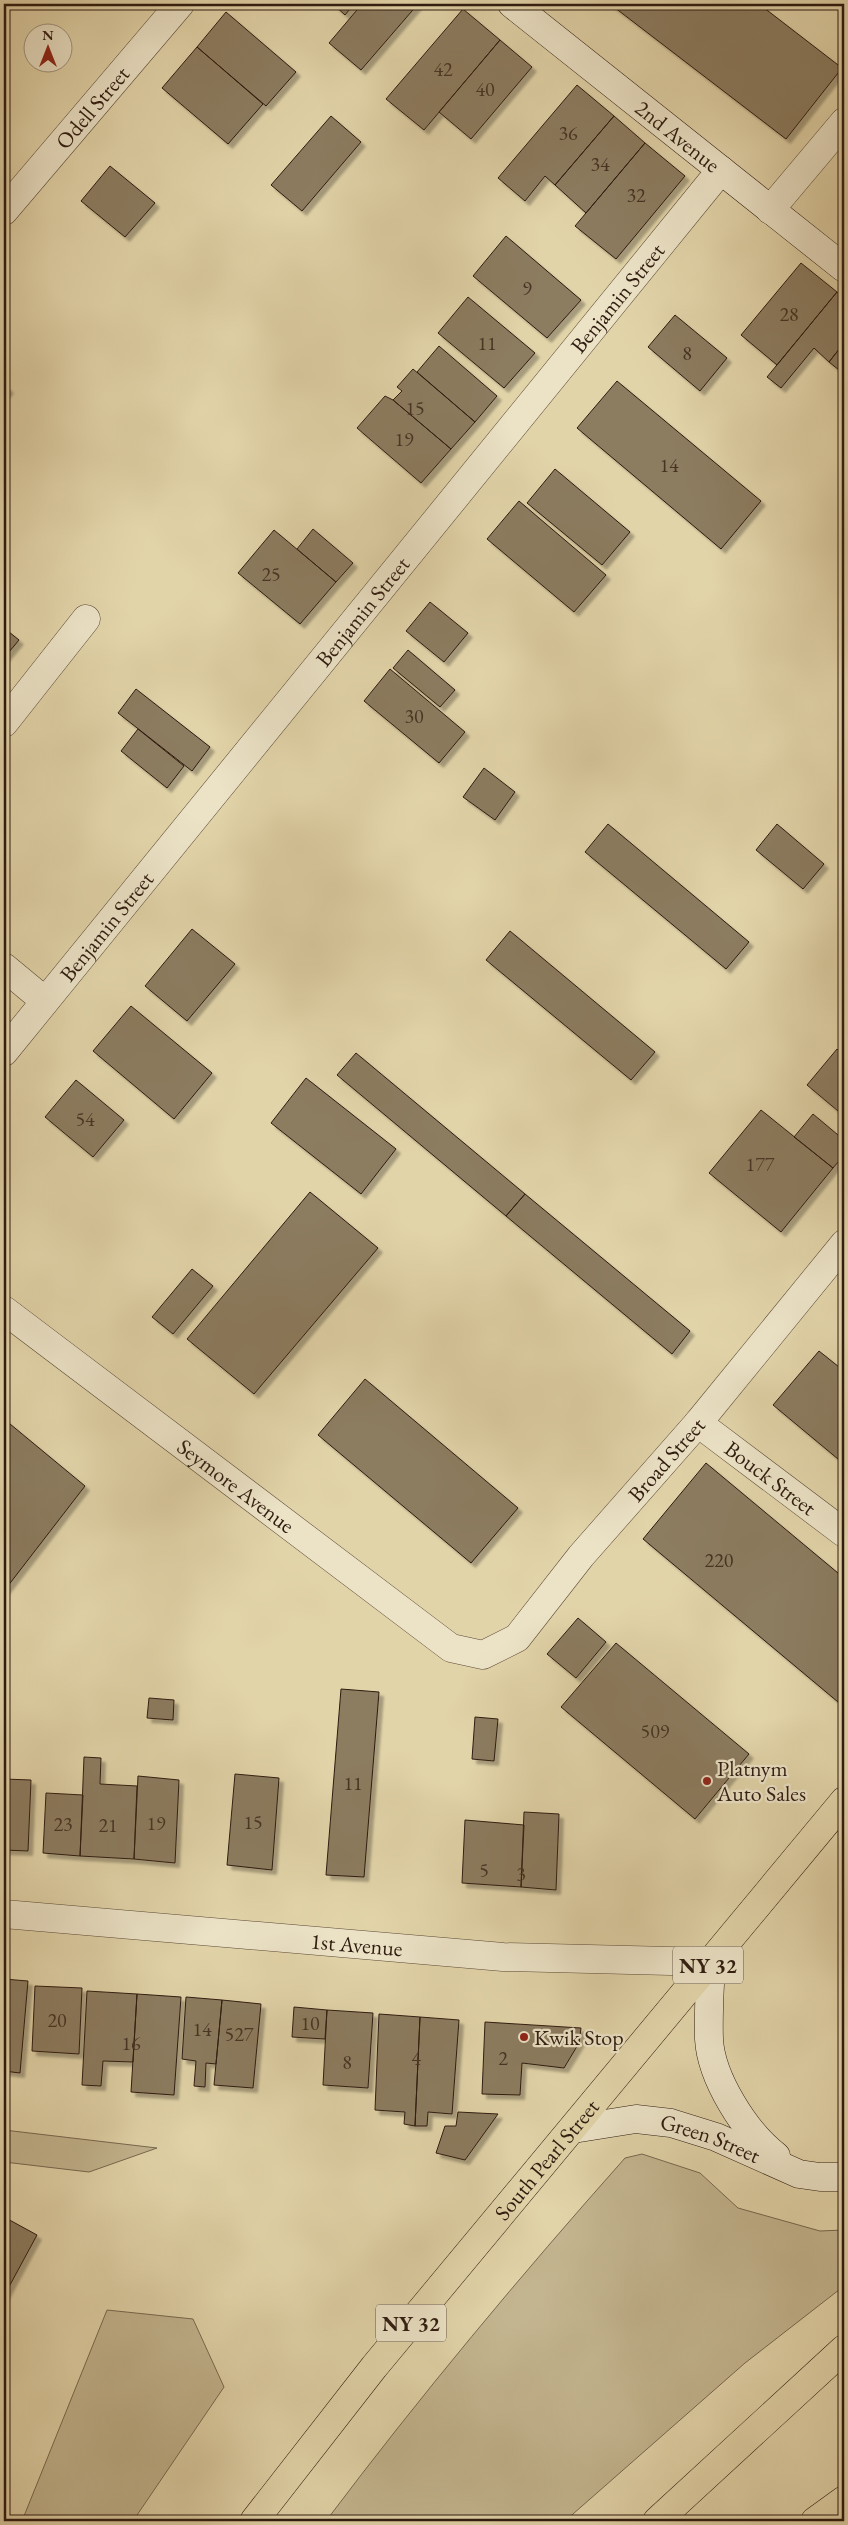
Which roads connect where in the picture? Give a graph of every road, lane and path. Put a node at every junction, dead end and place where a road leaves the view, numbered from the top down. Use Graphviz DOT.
graph roads {
  1 [pos="180,4"];
  2 [pos="512,4"];
  3 [pos="844,122"];
  4 [pos="721,170"];
  5 [pos="770,210"];
  6 [pos="4,211"];
  7 [pos="844,268"];
  8 [pos="86,618"];
  9 [pos="4,723"];
  10 [pos="4,967"];
  11 [pos="46,1001"];
  12 [pos="4,1052"];
  13 [pos="844,1244"];
  14 [pos="4,1310"];
  15 [pos="698,1423"];
  16 [pos="844,1533"];
  17 [pos="474,1652"];
  18 [pos="844,1801"];
  19 [pos="4,1914"];
  20 [pos="711,1962"];
  21 [pos="573,2128"];
  22 [pos="798,2174"];
  23 [pos="844,2177"];
  24 [pos="844,2349"];
  25 [pos="844,2500"];
  26 [pos="254,2521"];
  27 [pos="657,2521"];
  28 [pos="815,2521"];
  1 -- 6 [label="street, Odell Street"];
  2 -- 4 [label="street, 2nd Avenue"];
  3 -- 5 [label="street"];
  4 -- 5 [label="street, 2nd Avenue"];
  4 -- 11 [label="street, Benjamin Street"];
  5 -- 7 [label="street, 2nd Avenue"];
  8 -- 9 [label="street"];
  10 -- 11 [label="street"];
  11 -- 12 [label="street, Benjamin Street"];
  13 -- 15 [label="street, Broad Street"];
  14 -- 17 [label="street, Seymore Avenue"];
  15 -- 16 [label="street, Bouck Street"];
  15 -- 17 [label="street, Broad Street"];
  18 -- 20 [label="main road, South Pearl Street / NY 32"];
  19 -- 20 [label="street, 1st Avenue"];
  20 -- 21 [label="main road, South Pearl Street / NY 32"];
  20 -- 22 [label="street"];
  21 -- 22 [label="street, Green Street"];
  21 -- 26 [label="main road, South Pearl Street / NY 32"];
  22 -- 23 [label="street, Green Street"];
  24 -- 27 [label="main road"];
  25 -- 28 [label="main road"];
}
